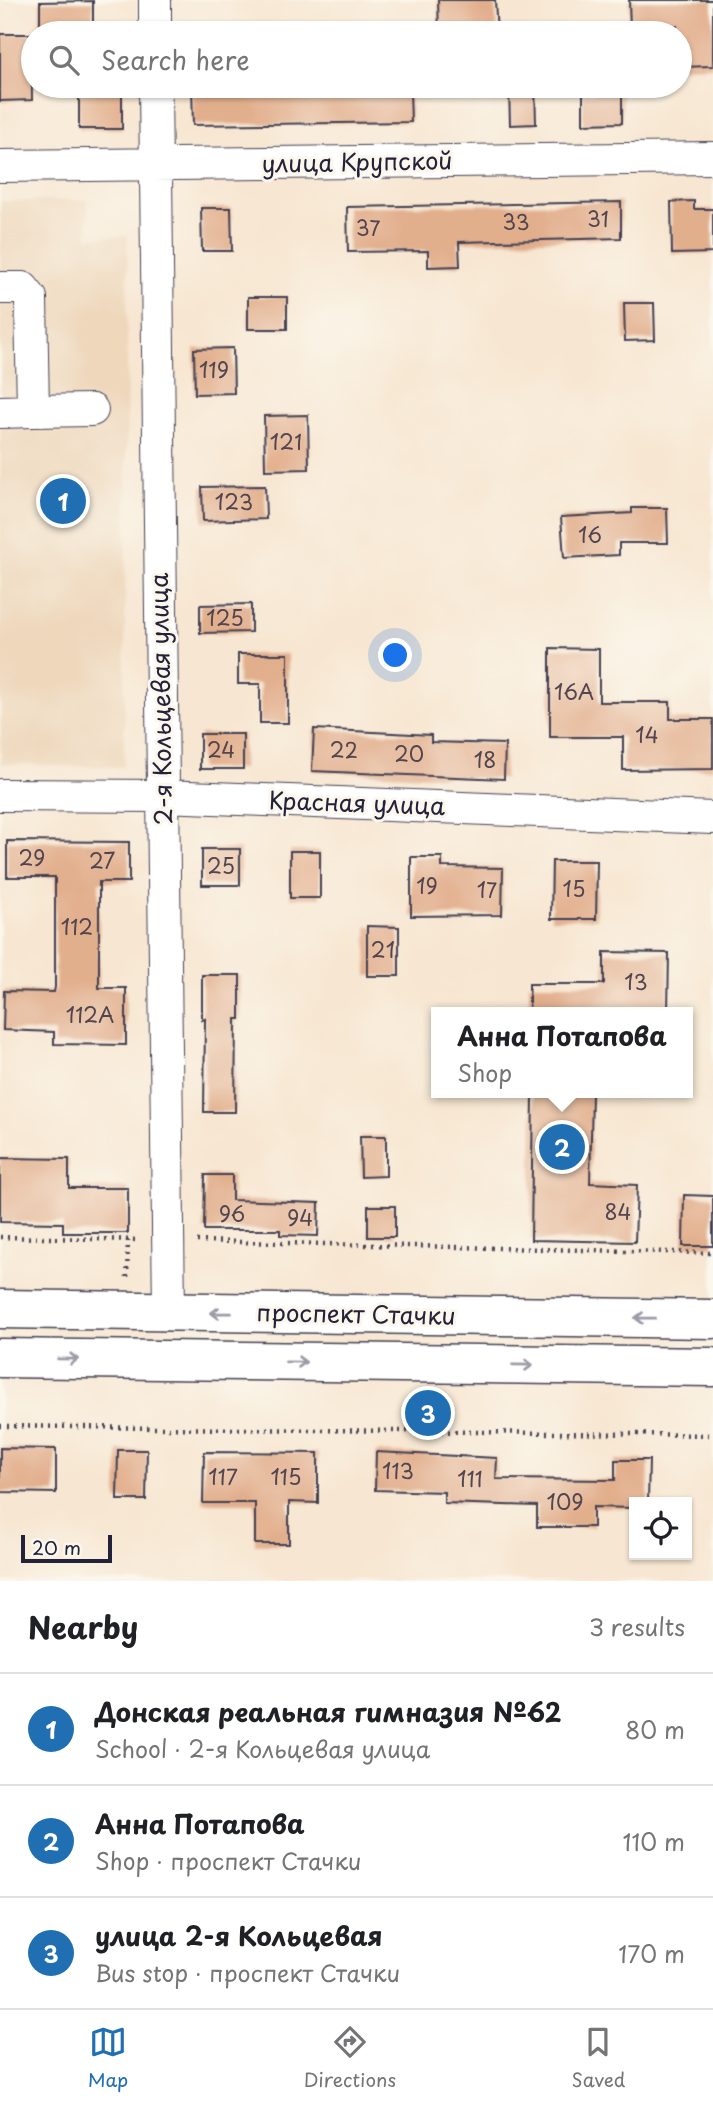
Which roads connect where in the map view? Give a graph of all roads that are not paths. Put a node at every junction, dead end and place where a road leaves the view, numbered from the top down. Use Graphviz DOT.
graph roads {
  1 [pos="155,0"];
  2 [pos="155,21"];
  3 [pos="155,98"];
  4 [pos="713,158"];
  5 [pos="0,166"];
  6 [pos="155,166"];
  7 [pos="0,288"];
  8 [pos="92,410"];
  9 [pos="33,411"];
  10 [pos="0,412"];
  11 [pos="0,795"];
  12 [pos="163,796"];
  13 [pos="713,818"];
  14 [pos="0,1310"];
  15 [pos="169,1312"];
  16 [pos="713,1319"];
  17 [pos="0,1358"];
  18 [pos="713,1367"];
  1 -- 2 [label="street"];
  3 -- 6 [label="street, 2-я Кольцевая улица"];
  4 -- 6 [label="street, улица Крупской"];
  5 -- 6 [label="street, улица Крупской"];
  6 -- 12 [label="street, 2-я Кольцевая улица"];
  7 -- 9 [label="street"];
  8 -- 9 [label="street"];
  9 -- 10 [label="street"];
  11 -- 12 [label="street, Красная улица"];
  12 -- 13 [label="street, Красная улица"];
  12 -- 15 [label="street, 2-я Кольцевая улица"];
  14 -- 15 [label="main road, проспект Стачки"];
  16 -- 15 [label="main road, проспект Стачки, one-way"];
  17 -- 18 [label="main road, проспект Стачки, one-way"];
}
